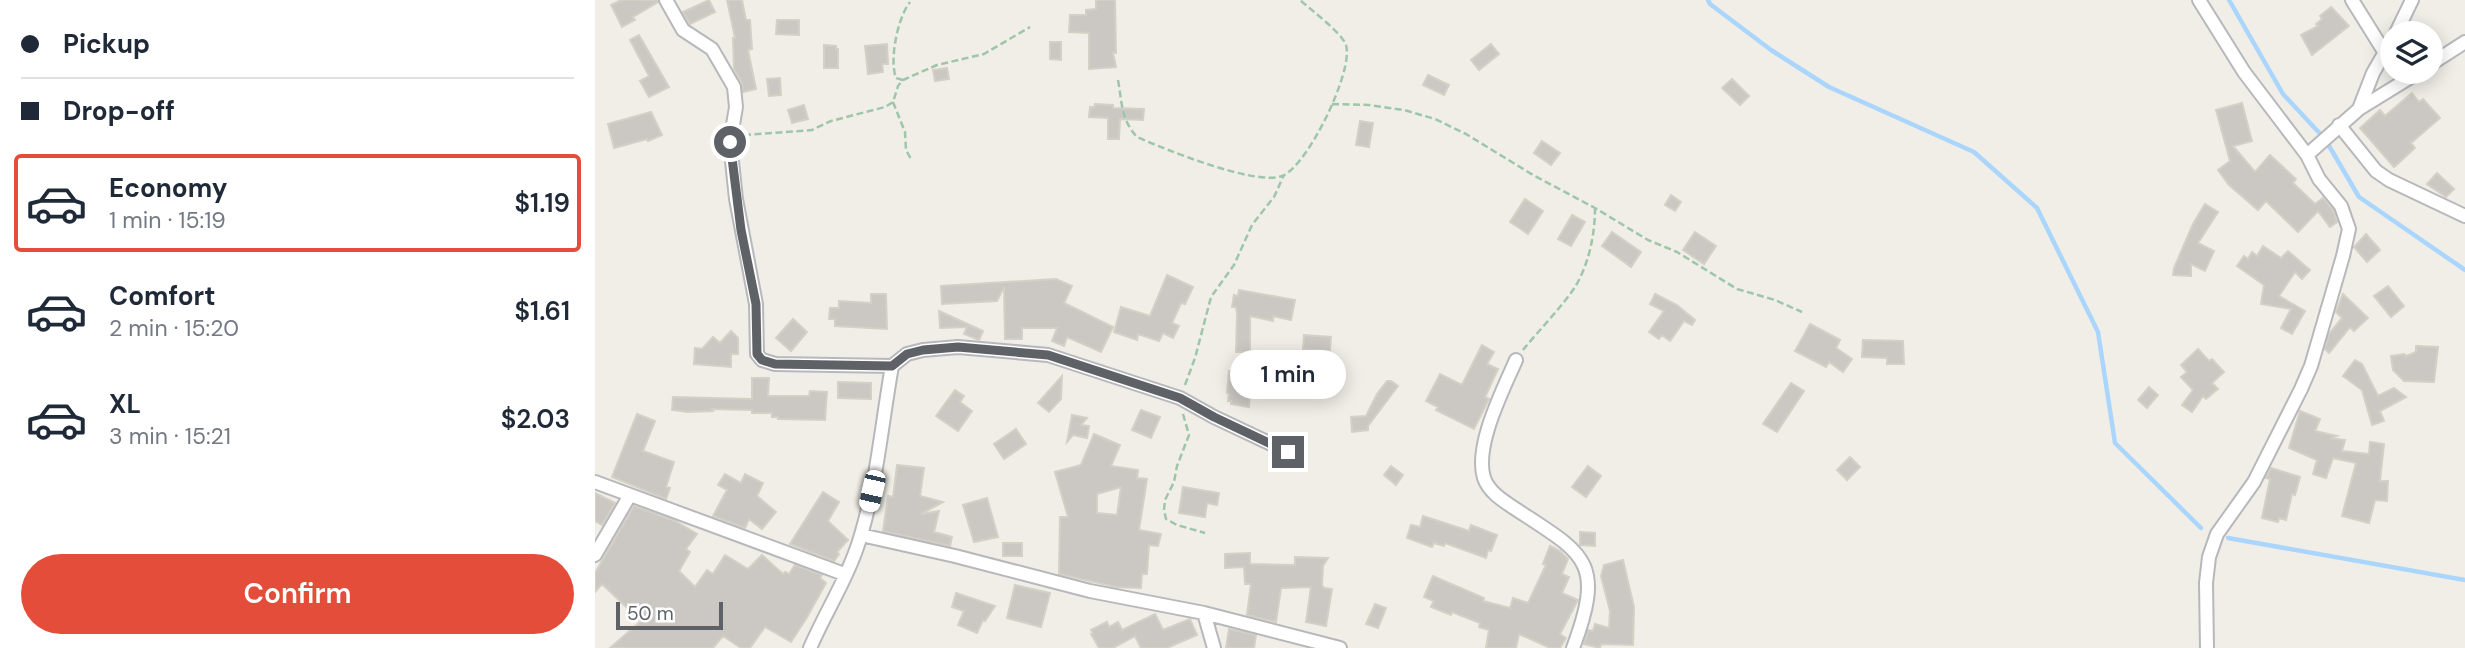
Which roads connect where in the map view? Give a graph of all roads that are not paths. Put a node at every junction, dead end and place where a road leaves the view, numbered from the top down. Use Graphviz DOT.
graph roads {
  1 [pos="666,0"];
  2 [pos="2199,0"];
  3 [pos="2352,0"];
  4 [pos="2412,0"];
  5 [pos="2402,21"];
  6 [pos="2465,42"];
  7 [pos="2380,45"];
  8 [pos="2443,56"];
  9 [pos="2380,61"];
  10 [pos="2400,84"];
  11 [pos="2359,109"];
  12 [pos="2339,125"];
  13 [pos="2307,155"];
  14 [pos="2465,216"];
  15 [pos="1516,360"];
  16 [pos="892,366"];
  17 [pos="1288,452"];
  18 [pos="595,482"];
  19 [pos="630,495"];
  20 [pos="861,536"];
  21 [pos="595,555"];
  22 [pos="845,574"];
  23 [pos="1204,613"];
  24 [pos="810,648"];
  25 [pos="1213,648"];
  26 [pos="1340,648"];
  27 [pos="1573,648"];
  28 [pos="2207,648"];
  1 -- 16 [label="street"];
  2 -- 13 [label="street"];
  3 -- 7 [label="street"];
  4 -- 5 [label="street"];
  6 -- 8 [label="street"];
  9 -- 11 [label="street"];
  10 -- 11 [label="street"];
  11 -- 12 [label="street"];
  12 -- 13 [label="street"];
  12 -- 14 [label="street"];
  13 -- 28 [label="street"];
  15 -- 27 [label="street"];
  16 -- 17 [label="street"];
  16 -- 20 [label="street"];
  18 -- 19 [label="street"];
  19 -- 21 [label="street"];
  19 -- 22 [label="street"];
  20 -- 22 [label="street"];
  20 -- 23 [label="street"];
  22 -- 24 [label="street"];
  23 -- 25 [label="street"];
  23 -- 26 [label="street"];
}
